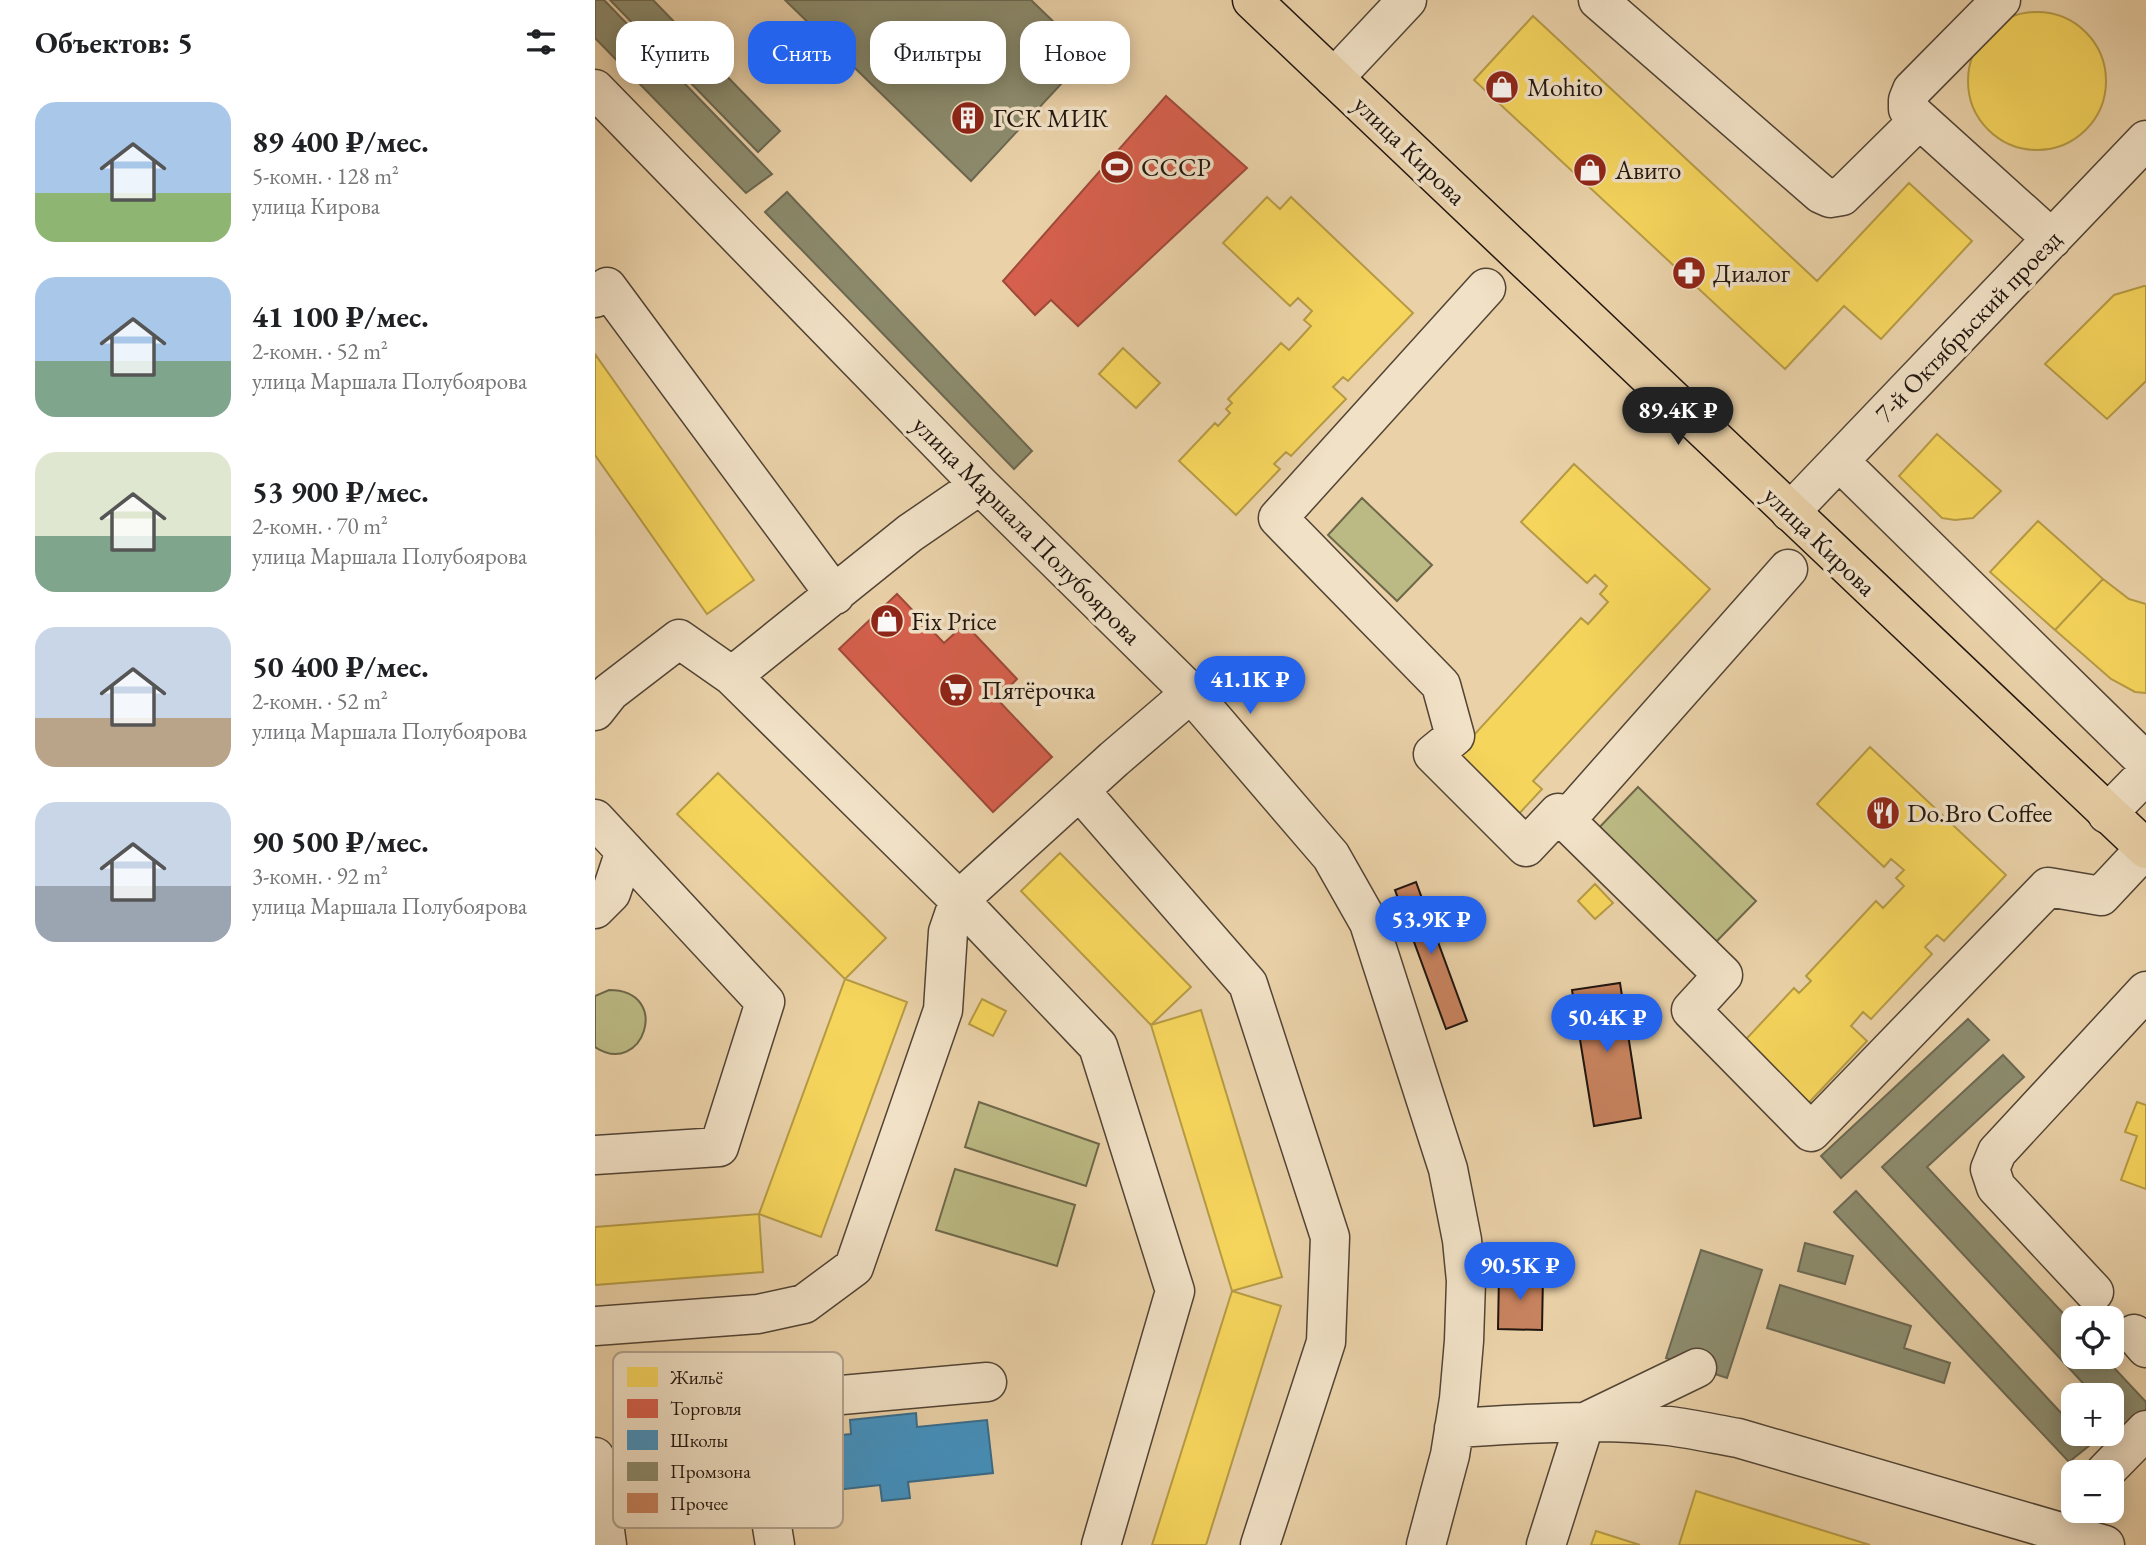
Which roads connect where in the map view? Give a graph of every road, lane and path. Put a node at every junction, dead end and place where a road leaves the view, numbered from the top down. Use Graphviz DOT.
graph roads {
  1 [pos="1252,0"];
  2 [pos="1407,0"];
  3 [pos="1598,0"];
  4 [pos="2001,0"];
  5 [pos="1334,78"];
  6 [pos="595,89"];
  7 [pos="1919,120"];
  8 [pos="2146,140"];
  9 [pos="2052,239"];
  10 [pos="1486,288"];
  11 [pos="595,298"];
  12 [pos="1839,461"];
  13 [pos="980,485"];
  14 [pos="1790,512"];
  15 [pos="1788,569"];
  16 [pos="835,595"];
  17 [pos="732,676"];
  18 [pos="1191,693"];
  19 [pos="595,711"];
  20 [pos="2146,762"];
  21 [pos="2146,774"];
  22 [pos="1080,791"];
  23 [pos="2108,814"];
  24 [pos="595,819"];
  25 [pos="1566,820"];
  26 [pos="2146,849"];
  27 [pos="625,851"];
  28 [pos="959,900"];
  29 [pos="595,909"];
  30 [pos="2146,991"];
  31 [pos="595,1154"];
  32 [pos="2094,1292"];
  33 [pos="595,1326"];
  34 [pos="1697,1368"];
  35 [pos="987,1382"];
  36 [pos="843,1395"];
  37 [pos="1585,1422"];
  38 [pos="1454,1428"];
  39 [pos="2146,1430"];
  40 [pos="595,1457"];
  41 [pos="2117,1460"];
  42 [pos="2061,1516"];
  43 [pos="2072,1523"];
  44 [pos="607,1545"];
  45 [pos="1101,1545"];
  46 [pos="1260,1545"];
  47 [pos="1426,1545"];
  48 [pos="1546,1545"];
  49 [pos="2105,1545"];
  1 -- 5 [label="main road, улица Кирова"];
  2 -- 5 [label="street"];
  3 -- 7 [label="street"];
  4 -- 7 [label="street"];
  5 -- 14 [label="main road, улица Кирова"];
  6 -- 13 [label="street, улица Маршала Полубоярова"];
  7 -- 9 [label="street"];
  8 -- 9 [label="street, 7-й Октябрьский проезд"];
  9 -- 12 [label="street, 7-й Октябрьский проезд"];
  10 -- 25 [label="street"];
  11 -- 16 [label="street"];
  12 -- 14 [label="street, 7-й Октябрьский проезд"];
  12 -- 20 [label="street"];
  13 -- 16 [label="street"];
  13 -- 18 [label="street, улица Маршала Полубоярова"];
  14 -- 23 [label="main road, улица Кирова"];
  15 -- 25 [label="street"];
  16 -- 17 [label="street"];
  17 -- 19 [label="street"];
  17 -- 28 [label="street"];
  18 -- 22 [label="street"];
  18 -- 38 [label="street, улица Маршала Полубоярова"];
  21 -- 23 [label="street"];
  22 -- 28 [label="street"];
  22 -- 46 [label="street"];
  23 -- 26 [label="main road, улица Кирова"];
  24 -- 27 [label="street"];
  25 -- 26 [label="street"];
  27 -- 29 [label="street"];
  27 -- 31 [label="street"];
  28 -- 33 [label="street"];
  28 -- 45 [label="street"];
  30 -- 32 [label="street"];
  34 -- 37 [label="street"];
  35 -- 36 [label="street"];
  37 -- 38 [label="street"];
  37 -- 42 [label="street"];
  37 -- 48 [label="street"];
  38 -- 47 [label="street, улица Маршала Полубоярова"];
  39 -- 41 [label="street"];
  40 -- 44 [label="street"];
  43 -- 49 [label="street"];
}
